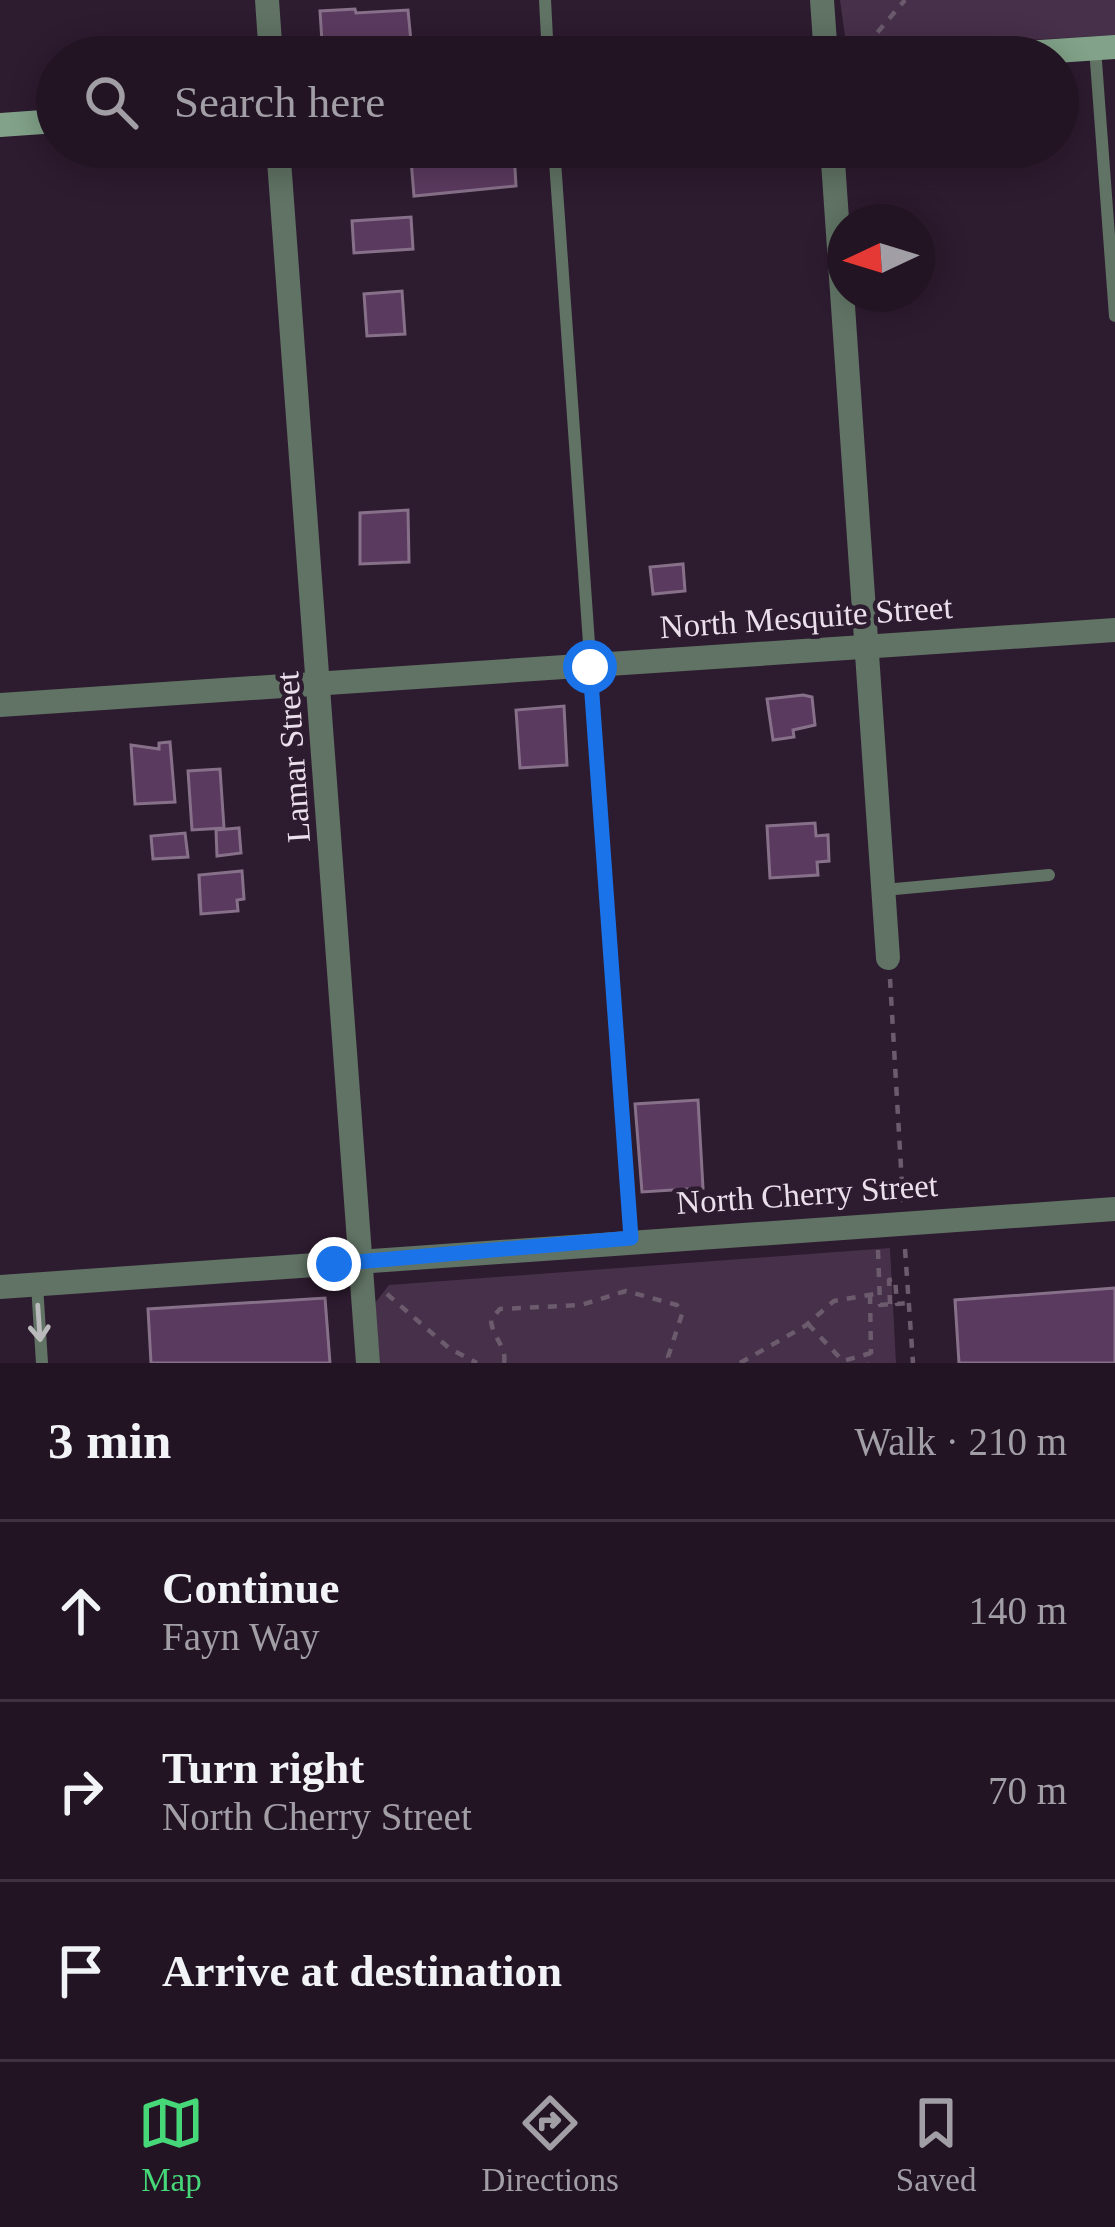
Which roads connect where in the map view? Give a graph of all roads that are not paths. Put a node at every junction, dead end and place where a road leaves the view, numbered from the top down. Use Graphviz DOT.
graph roads {
  1 [pos="267,0"];
  2 [pos="545,0"];
  3 [pos="822,0"];
  4 [pos="270,36"];
  5 [pos="547,36"];
  6 [pos="825,36"];
  7 [pos="1105,47"];
  8 [pos="36,122"];
  9 [pos="0,125"];
  10 [pos="280,168"];
  11 [pos="555,168"];
  12 [pos="833,168"];
  13 [pos="1115,316"];
  14 [pos="1115,630"];
  15 [pos="867,645"];
  16 [pos="590,667"];
  17 [pos="321,684"];
  18 [pos="0,705"];
  19 [pos="1049,874"];
  20 [pos="884,890"];
  21 [pos="889,958"];
  22 [pos="1115,1209"];
  23 [pos="631,1238"];
  24 [pos="360,1262"];
  25 [pos="37,1284"];
  26 [pos="0,1287"];
  27 [pos="42,1363"];
  28 [pos="368,1363"];
  1 -- 4 [label="street"];
  2 -- 5 [label="lane"];
  3 -- 6 [label="street"];
  7 -- 13 [label="lane"];
  8 -- 9 [label="main road"];
  10 -- 17 [label="street, Lamar Street"];
  11 -- 16 [label="lane"];
  12 -- 15 [label="street"];
  14 -- 15 [label="street, North Mesquite Street"];
  15 -- 16 [label="street, North Mesquite Street"];
  15 -- 20 [label="street"];
  16 -- 17 [label="street, North Mesquite Street"];
  16 -- 23 [label="lane"];
  17 -- 18 [label="street, North Mesquite Street"];
  17 -- 24 [label="street, Lamar Street"];
  19 -- 20 [label="lane"];
  20 -- 21 [label="street"];
  22 -- 23 [label="street, North Cherry Street"];
  23 -- 24 [label="street, North Cherry Street"];
  24 -- 25 [label="street, North Cherry Street"];
  24 -- 28 [label="street, Lamar Street"];
  25 -- 26 [label="street, North Cherry Street"];
  25 -- 27 [label="lane, one-way"];
}
